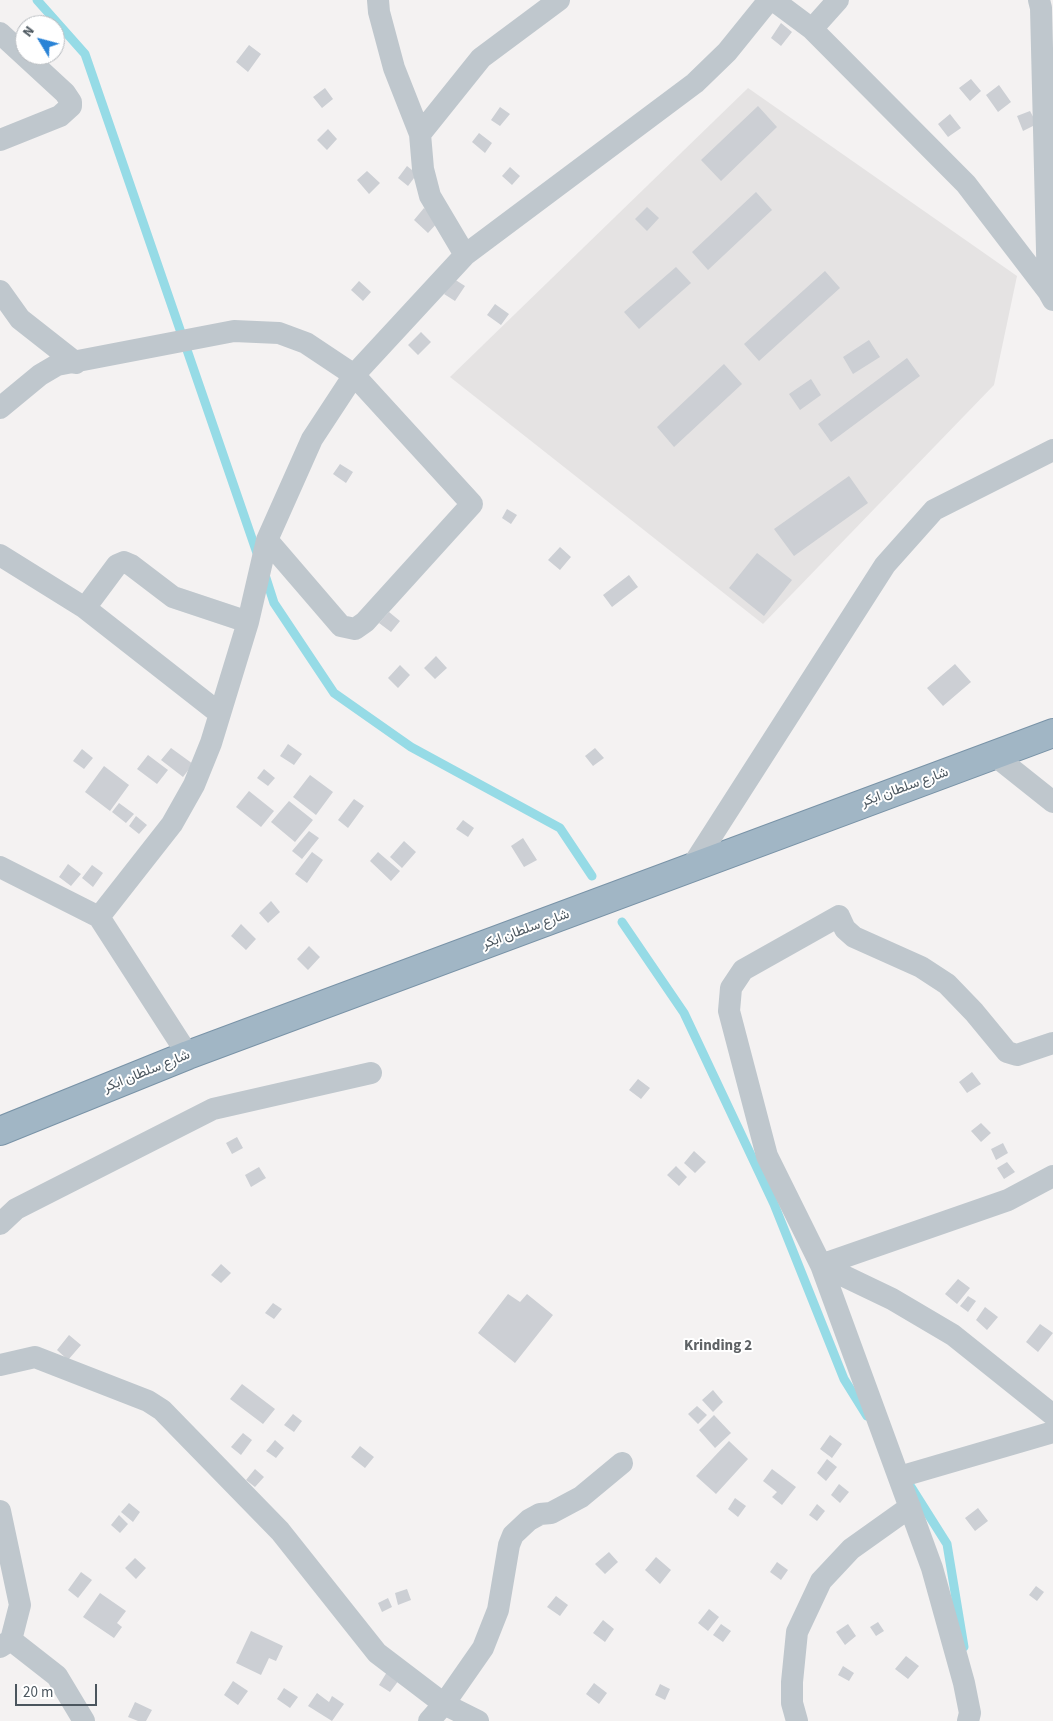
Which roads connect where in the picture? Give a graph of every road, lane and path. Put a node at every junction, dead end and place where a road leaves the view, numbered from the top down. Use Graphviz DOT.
graph roads {
  1 [pos="378,0"];
  2 [pos="559,0"];
  3 [pos="768,0"];
  4 [pos="773,0"];
  5 [pos="838,0"];
  6 [pos="1044,2"];
  7 [pos="812,29"];
  8 [pos="0,33"];
  9 [pos="420,134"];
  10 [pos="0,140"];
  11 [pos="1049,141"];
  12 [pos="465,255"];
  13 [pos="0,291"];
  14 [pos="1051,296"];
  15 [pos="76,363"];
  16 [pos="354,375"];
  17 [pos="0,408"];
  18 [pos="1053,450"];
  19 [pos="267,540"];
  20 [pos="0,555"];
  21 [pos="85,608"];
  22 [pos="248,622"];
  23 [pos="219,713"];
  24 [pos="1053,733"];
  25 [pos="994,755"];
  26 [pos="1053,802"];
  27 [pos="0,867"];
  28 [pos="691,868"];
  29 [pos="99,917"];
  30 [pos="1053,1043"];
  31 [pos="188,1056"];
  32 [pos="371,1073"];
  33 [pos="0,1130"];
  34 [pos="1053,1176"];
  35 [pos="0,1224"];
  36 [pos="822,1265"];
  37 [pos="0,1365"];
  38 [pos="1053,1414"];
  39 [pos="1053,1432"];
  40 [pos="622,1463"];
  41 [pos="899,1477"];
  42 [pos="910,1507"];
  43 [pos="0,1511"];
  44 [pos="6,1643"];
  45 [pos="444,1704"];
  46 [pos="84,1721"];
  47 [pos="428,1721"];
  48 [pos="478,1721"];
  49 [pos="796,1721"];
  50 [pos="968,1721"];
  1 -- 9 [label="street"];
  2 -- 9 [label="street"];
  3 -- 12 [label="street"];
  4 -- 7 [label="street"];
  5 -- 7 [label="street"];
  6 -- 11 [label="street"];
  7 -- 14 [label="street"];
  8 -- 10 [label="street"];
  9 -- 12 [label="street"];
  11 -- 14 [label="street"];
  12 -- 16 [label="street"];
  13 -- 15 [label="street"];
  15 -- 16 [label="street"];
  15 -- 17 [label="street"];
  16 -- 19 [label="street"];
  16 -- 19 [label="street"];
  18 -- 28 [label="street"];
  19 -- 22 [label="street"];
  20 -- 21 [label="street"];
  21 -- 22 [label="street"];
  21 -- 23 [label="street"];
  22 -- 23 [label="street"];
  23 -- 29 [label="street"];
  24 -- 25 [label="highway, شارع سلطان ابكر"];
  25 -- 26 [label="street"];
  25 -- 28 [label="highway, شارع سلطان ابكر"];
  27 -- 29 [label="street"];
  28 -- 31 [label="highway, شارع سلطان ابكر"];
  29 -- 31 [label="street"];
  30 -- 36 [label="street"];
  31 -- 33 [label="highway, شارع سلطان ابكر"];
  32 -- 35 [label="street"];
  34 -- 36 [label="street"];
  36 -- 38 [label="street"];
  36 -- 41 [label="street"];
  37 -- 45 [label="street"];
  39 -- 41 [label="street"];
  40 -- 45 [label="street"];
  41 -- 42 [label="street"];
  42 -- 49 [label="street"];
  42 -- 50 [label="street"];
  43 -- 44 [label="street"];
  44 -- 46 [label="street"];
  45 -- 47 [label="street"];
  45 -- 48 [label="street"];
}
